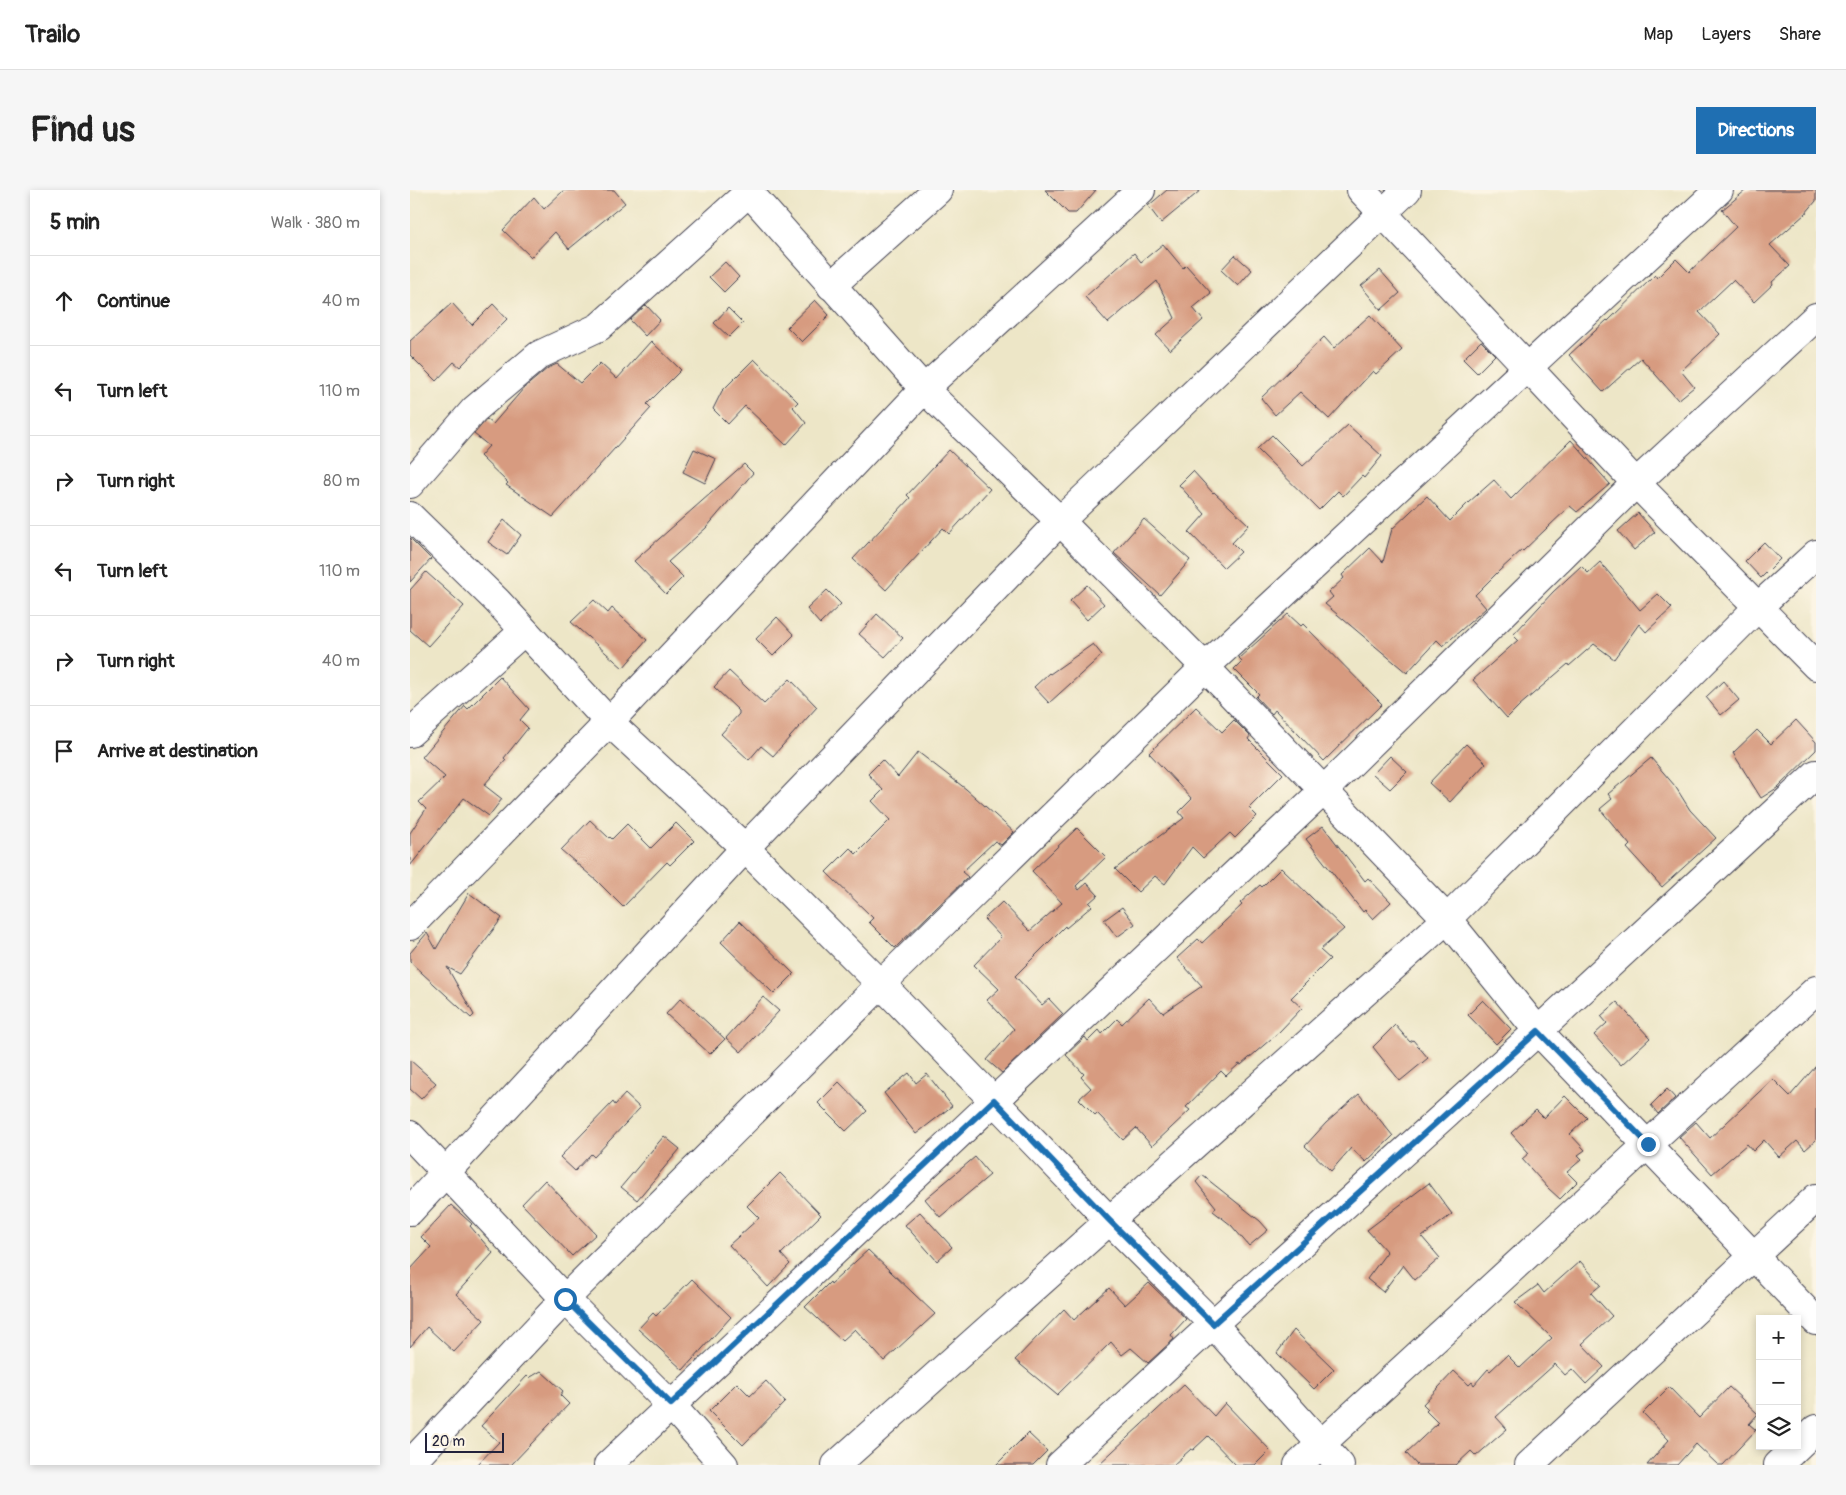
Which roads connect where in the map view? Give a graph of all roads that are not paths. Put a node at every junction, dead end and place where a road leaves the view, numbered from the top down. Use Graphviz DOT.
graph roads {
  1 [pos="938,190"];
  2 [pos="1141,190"];
  3 [pos="1361,190"];
  4 [pos="1407,190"];
  5 [pos="1719,190"];
  6 [pos="748,191"];
  7 [pos="1382,214"];
  8 [pos="831,286"];
  9 [pos="1816,317"];
  10 [pos="1528,368"];
  11 [pos="924,389"];
  12 [pos="1636,483"];
  13 [pos="410,484"];
  14 [pos="410,516"];
  15 [pos="1060,521"];
  16 [pos="1816,554"];
  17 [pos="1759,606"];
  18 [pos="524,631"];
  19 [pos="1816,666"];
  20 [pos="1204,667"];
  21 [pos="609,722"];
  22 [pos="410,733"];
  23 [pos="1816,774"];
  24 [pos="1323,791"];
  25 [pos="745,848"];
  26 [pos="1447,919"];
  27 [pos="410,926"];
  28 [pos="881,984"];
  29 [pos="1816,990"];
  30 [pos="1538,1031"];
  31 [pos="994,1100"];
  32 [pos="410,1136"];
  33 [pos="1648,1144"];
  34 [pos="445,1174"];
  35 [pos="1816,1198"];
  36 [pos="410,1211"];
  37 [pos="1109,1220"];
  38 [pos="1752,1256"];
  39 [pos="565,1299"];
  40 [pos="1816,1321"];
  41 [pos="1213,1324"];
  42 [pos="671,1404"];
  43 [pos="1816,1429"];
  44 [pos="1321,1443"];
  45 [pos="410,1464"];
  46 [pos="608,1465"];
  47 [pos="724,1465"];
  48 [pos="836,1465"];
  49 [pos="1060,1465"];
  50 [pos="1298,1465"];
  51 [pos="1340,1465"];
  52 [pos="1529,1465"];
  53 [pos="1778,1465"];
  1 -- 8 [label="street"];
  2 -- 11 [label="street"];
  3 -- 7 [label="street"];
  4 -- 7 [label="street"];
  5 -- 10 [label="street"];
  6 -- 8 [label="street"];
  6 -- 13 [label="street"];
  7 -- 10 [label="street"];
  7 -- 15 [label="street"];
  8 -- 11 [label="street"];
  9 -- 12 [label="street"];
  10 -- 12 [label="street"];
  10 -- 20 [label="street"];
  11 -- 15 [label="street"];
  11 -- 21 [label="street"];
  12 -- 17 [label="street"];
  12 -- 24 [label="street"];
  14 -- 18 [label="street"];
  15 -- 20 [label="street"];
  15 -- 25 [label="street"];
  16 -- 17 [label="street"];
  17 -- 19 [label="street"];
  17 -- 26 [label="street"];
  18 -- 21 [label="street"];
  18 -- 22 [label="street"];
  20 -- 24 [label="street"];
  20 -- 28 [label="street"];
  21 -- 25 [label="street"];
  21 -- 27 [label="street"];
  23 -- 30 [label="street"];
  24 -- 26 [label="street"];
  24 -- 31 [label="street"];
  25 -- 28 [label="street"];
  25 -- 34 [label="street"];
  26 -- 30 [label="street"];
  26 -- 37 [label="street"];
  28 -- 31 [label="street"];
  28 -- 39 [label="street"];
  29 -- 33 [label="street"];
  30 -- 33 [label="street"];
  30 -- 41 [label="street"];
  31 -- 37 [label="street"];
  31 -- 42 [label="street"];
  32 -- 34 [label="street"];
  33 -- 38 [label="street"];
  33 -- 44 [label="street"];
  34 -- 36 [label="street"];
  34 -- 39 [label="street"];
  35 -- 38 [label="street"];
  37 -- 41 [label="street"];
  37 -- 48 [label="street"];
  38 -- 40 [label="street"];
  38 -- 52 [label="street"];
  39 -- 42 [label="street"];
  39 -- 45 [label="street"];
  41 -- 44 [label="street"];
  41 -- 49 [label="street"];
  42 -- 46 [label="street"];
  42 -- 47 [label="street"];
  43 -- 53 [label="street"];
  44 -- 50 [label="street"];
  44 -- 51 [label="street"];
}
